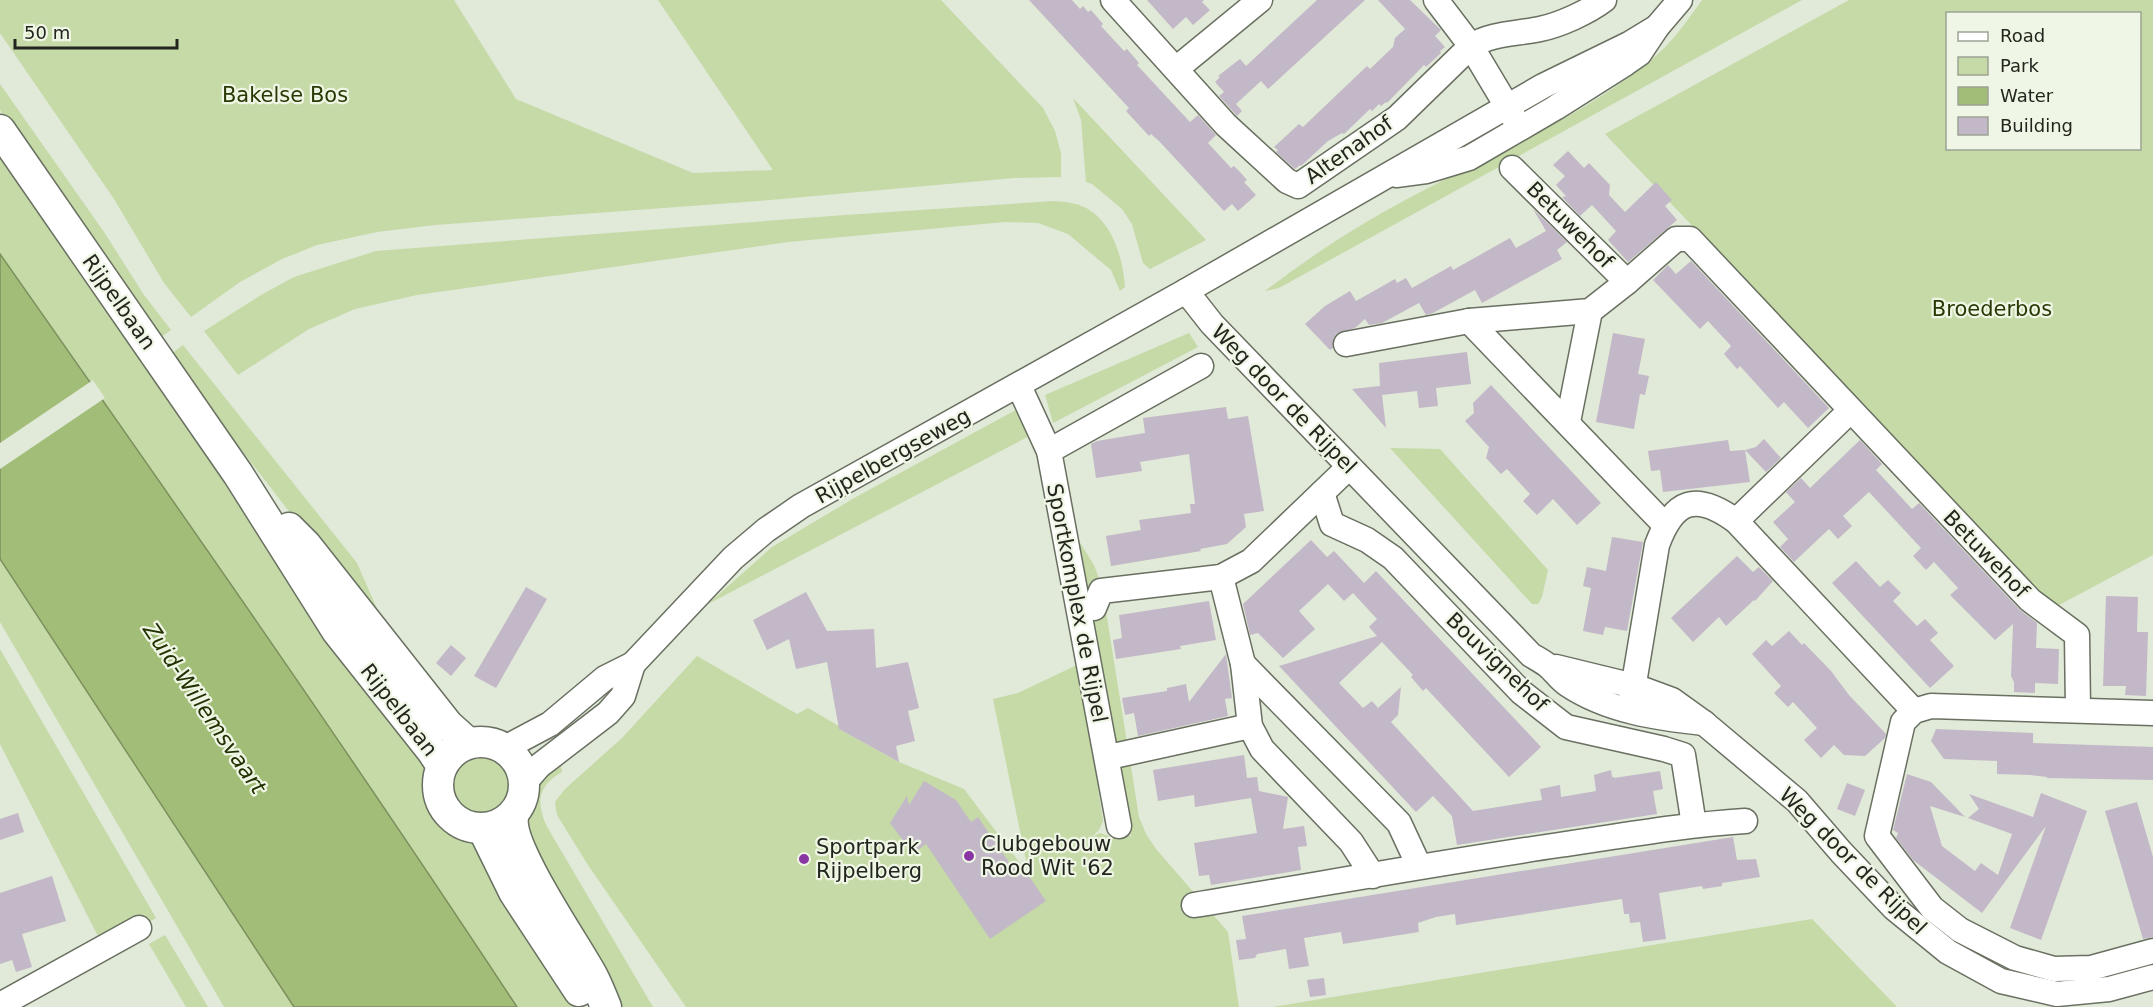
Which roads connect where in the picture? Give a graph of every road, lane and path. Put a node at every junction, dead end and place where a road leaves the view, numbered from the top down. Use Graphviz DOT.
graph roads {
  1 [pos="1113,0"];
  2 [pos="1260,0"];
  3 [pos="1436,0"];
  4 [pos="1604,0"];
  5 [pos="1680,0"];
  6 [pos="1657,27"];
  7 [pos="1471,46"];
  8 [pos="1176,69"];
  9 [pos="1507,107"];
  10 [pos="1520,128"];
  11 [pos="0,130"];
  12 [pos="1512,168"];
  13 [pos="1385,176"];
  14 [pos="1627,282"];
  15 [pos="1186,291"];
  16 [pos="1590,310"];
  17 [pos="1469,321"];
  18 [pos="1346,344"];
  19 [pos="1201,366"];
  20 [pos="1019,386"];
  21 [pos="1850,411"];
  22 [pos="1568,422"];
  23 [pos="1049,451"];
  24 [pos="1349,467"];
  25 [pos="238,474"];
  26 [pos="1322,493"];
  27 [pos="1736,521"];
  28 [pos="1664,524"];
  29 [pos="1221,577"];
  30 [pos="1094,608"];
  31 [pos="633,664"];
  32 [pos="1243,664"];
  33 [pos="1548,665"];
  34 [pos="1634,686"];
  35 [pos="2078,710"];
  36 [pos="1914,711"];
  37 [pos="1630,712"];
  38 [pos="2153,713"];
  39 [pos="1704,723"];
  40 [pos="1250,726"];
  41 [pos="468,743"];
  42 [pos="505,748"];
  43 [pos="1118,755"];
  44 [pos="442,766"];
  45 [pos="525,782"];
  46 [pos="513,817"];
  47 [pos="1745,821"];
  48 [pos="1694,825"];
  49 [pos="1119,826"];
  50 [pos="483,828"];
  51 [pos="1419,866"];
  52 [pos="1373,876"];
  53 [pos="1194,904"];
  54 [pos="139,928"];
  55 [pos="2153,951"];
  56 [pos="2153,977"];
  57 [pos="2045,999"];
  58 [pos="0,1005"];
  59 [pos="590,1007"];
  60 [pos="606,1007"];
  1 -- 8 [label="street, Altenahof"];
  2 -- 8 [label="street"];
  3 -- 7 [label="street"];
  4 -- 7 [label="street"];
  5 -- 6 [label="street"];
  6 -- 9 [label="street"];
  6 -- 10 [label="street"];
  7 -- 8 [label="street, Altenahof"];
  7 -- 9 [label="street"];
  9 -- 10 [label="street"];
  9 -- 13 [label="street"];
  10 -- 13 [label="street"];
  11 -- 25 [label="main road, Rijpelbaan"];
  12 -- 14 [label="street, Betuwehof"];
  13 -- 15 [label="street"];
  14 -- 16 [label="street, Betuwehof"];
  14 -- 21 [label="street, Betuwehof"];
  15 -- 20 [label="street, Rijpelbergseweg"];
  15 -- 24 [label="street, Weg door de Rijpel"];
  16 -- 17 [label="street"];
  16 -- 22 [label="street"];
  17 -- 18 [label="street"];
  17 -- 22 [label="street"];
  19 -- 23 [label="street"];
  20 -- 23 [label="street, Sportkomplex de Rijpel"];
  20 -- 31 [label="street, Rijpelbergseweg"];
  21 -- 27 [label="street"];
  21 -- 35 [label="street, Betuwehof"];
  22 -- 28 [label="street"];
  23 -- 49 [label="street, Sportkomplex de Rijpel"];
  24 -- 26 [label="street"];
  24 -- 33 [label="street, Weg door de Rijpel"];
  25 -- 41 [label="main road, Rijpelbaan"];
  25 -- 44 [label="main road, Rijpelbaan"];
  26 -- 29 [label="street"];
  26 -- 48 [label="street, Bouvignehof"];
  27 -- 28 [label="street"];
  27 -- 36 [label="street"];
  28 -- 34 [label="street"];
  29 -- 30 [label="street"];
  29 -- 32 [label="street"];
  31 -- 42 [label="street, Rijpelbergseweg"];
  31 -- 45 [label="street, Rijpelbergseweg"];
  32 -- 40 [label="street"];
  32 -- 51 [label="street"];
  33 -- 34 [label="street, Weg door de Rijpel"];
  33 -- 37 [label="street, Weg door de Rijpel"];
  34 -- 37 [label="street"];
  34 -- 39 [label="street, Weg door de Rijpel"];
  35 -- 36 [label="street"];
  35 -- 38 [label="street"];
  36 -- 55 [label="street"];
  37 -- 39 [label="street, Weg door de Rijpel"];
  39 -- 57 [label="street, Weg door de Rijpel"];
  40 -- 43 [label="street"];
  40 -- 52 [label="street"];
  41 -- 42 [label="main road"];
  41 -- 44 [label="main road"];
  42 -- 45 [label="main road"];
  44 -- 50 [label="main road"];
  45 -- 46 [label="main road"];
  46 -- 50 [label="main road"];
  46 -- 60 [label="main road"];
  47 -- 48 [label="street"];
  48 -- 51 [label="street"];
  50 -- 59 [label="main road"];
  51 -- 52 [label="street"];
  52 -- 53 [label="street"];
  54 -- 58 [label="street"];
  56 -- 57 [label="street, Weg door de Rijpel"];
}
